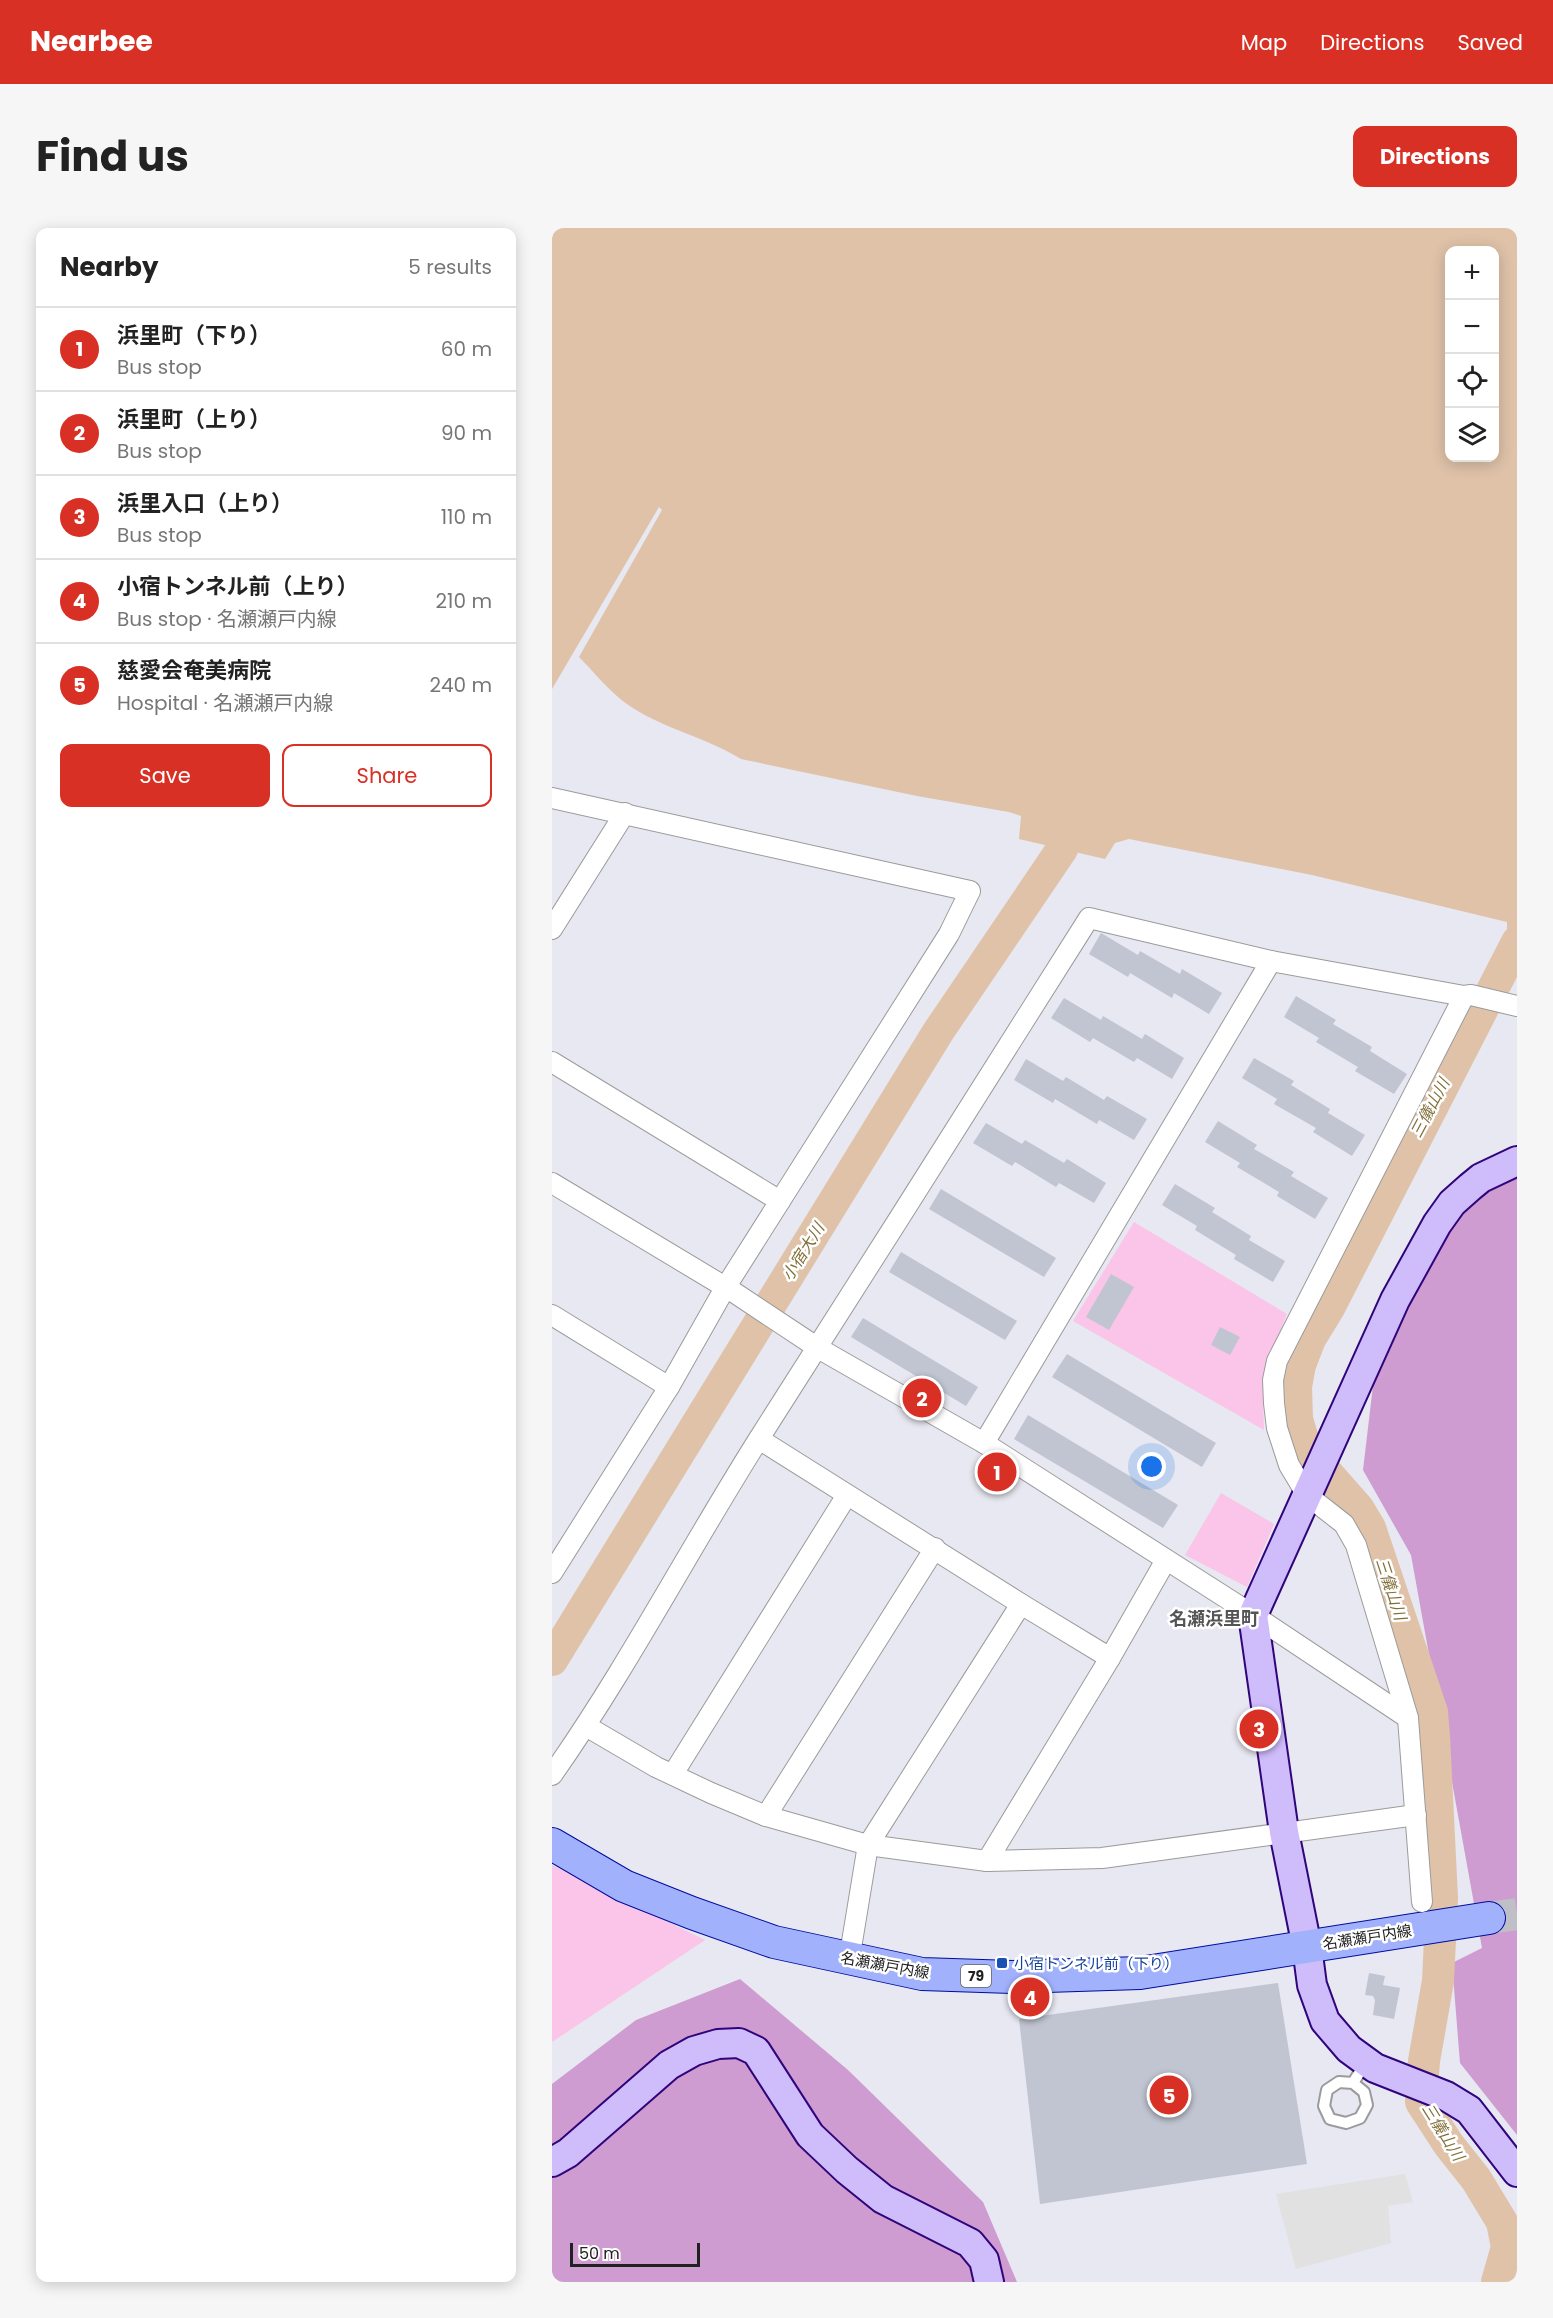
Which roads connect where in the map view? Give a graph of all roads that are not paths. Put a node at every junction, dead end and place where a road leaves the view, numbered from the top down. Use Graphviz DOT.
graph roads {
  1 [pos="552,798"];
  2 [pos="625,813"];
  3 [pos="552,929"];
  4 [pos="1271,961"];
  5 [pos="1468,995"];
  6 [pos="1511,1005"];
  7 [pos="552,1062"];
  8 [pos="1517,1161"];
  9 [pos="552,1183"];
  10 [pos="780,1201"];
  11 [pos="730,1291"];
  12 [pos="552,1315"];
  13 [pos="813,1344"];
  14 [pos="669,1387"];
  15 [pos="759,1438"];
  16 [pos="984,1443"];
  17 [pos="1308,1492"];
  18 [pos="847,1495"];
  19 [pos="934,1548"];
  20 [pos="1166,1560"];
  21 [pos="552,1573"];
  22 [pos="1021,1604"];
  23 [pos="1253,1615"];
  24 [pos="1110,1658"];
  25 [pos="1408,1718"];
  26 [pos="586,1726"];
  27 [pos="673,1774"];
  28 [pos="552,1775"];
  29 [pos="1416,1815"];
  30 [pos="766,1816"];
  31 [pos="1284,1832"];
  32 [pos="552,1844"];
  33 [pos="868,1845"];
  34 [pos="987,1861"];
  35 [pos="1422,1916"];
  36 [pos="1489,1918"];
  37 [pos="1307,1947"];
  38 [pos="849,1960"];
  39 [pos="1360,2072"];
  40 [pos="552,2162"];
  41 [pos="1517,2172"];
  42 [pos="989,2282"];
  1 -- 2 [label="street"];
  2 -- 3 [label="street"];
  2 -- 10 [label="street"];
  4 -- 5 [label="street"];
  4 -- 13 [label="street"];
  4 -- 16 [label="street"];
  5 -- 6 [label="street"];
  5 -- 17 [label="street"];
  7 -- 10 [label="street"];
  8 -- 17 [label="street"];
  9 -- 11 [label="street"];
  10 -- 11 [label="street"];
  11 -- 13 [label="street"];
  11 -- 14 [label="street"];
  12 -- 14 [label="street"];
  13 -- 15 [label="street"];
  13 -- 16 [label="street"];
  14 -- 21 [label="street"];
  15 -- 18 [label="street"];
  15 -- 26 [label="street"];
  16 -- 20 [label="street"];
  17 -- 23 [label="street"];
  17 -- 25 [label="street"];
  18 -- 19 [label="street"];
  18 -- 27 [label="street"];
  19 -- 22 [label="street"];
  19 -- 30 [label="street"];
  20 -- 23 [label="street"];
  20 -- 24 [label="street"];
  22 -- 24 [label="street"];
  22 -- 33 [label="street"];
  23 -- 25 [label="street"];
  23 -- 31 [label="street"];
  24 -- 34 [label="street"];
  25 -- 29 [label="street"];
  26 -- 27 [label="street"];
  26 -- 28 [label="street"];
  27 -- 30 [label="street"];
  29 -- 31 [label="street"];
  29 -- 35 [label="street"];
  30 -- 33 [label="street"];
  31 -- 34 [label="street"];
  31 -- 37 [label="street"];
  32 -- 38 [label="main road, 名瀬瀬戸内線 / 79"];
  33 -- 34 [label="street"];
  33 -- 38 [label="street"];
  35 -- 36 [label="main road, 名瀬瀬戸内線 / 79"];
  35 -- 37 [label="main road, 名瀬瀬戸内線 / 79"];
  37 -- 38 [label="main road, 名瀬瀬戸内線 / 79"];
  37 -- 39 [label="street"];
  39 -- 39 [label="lane"];
  39 -- 41 [label="street"];
  40 -- 42 [label="street"];
}
